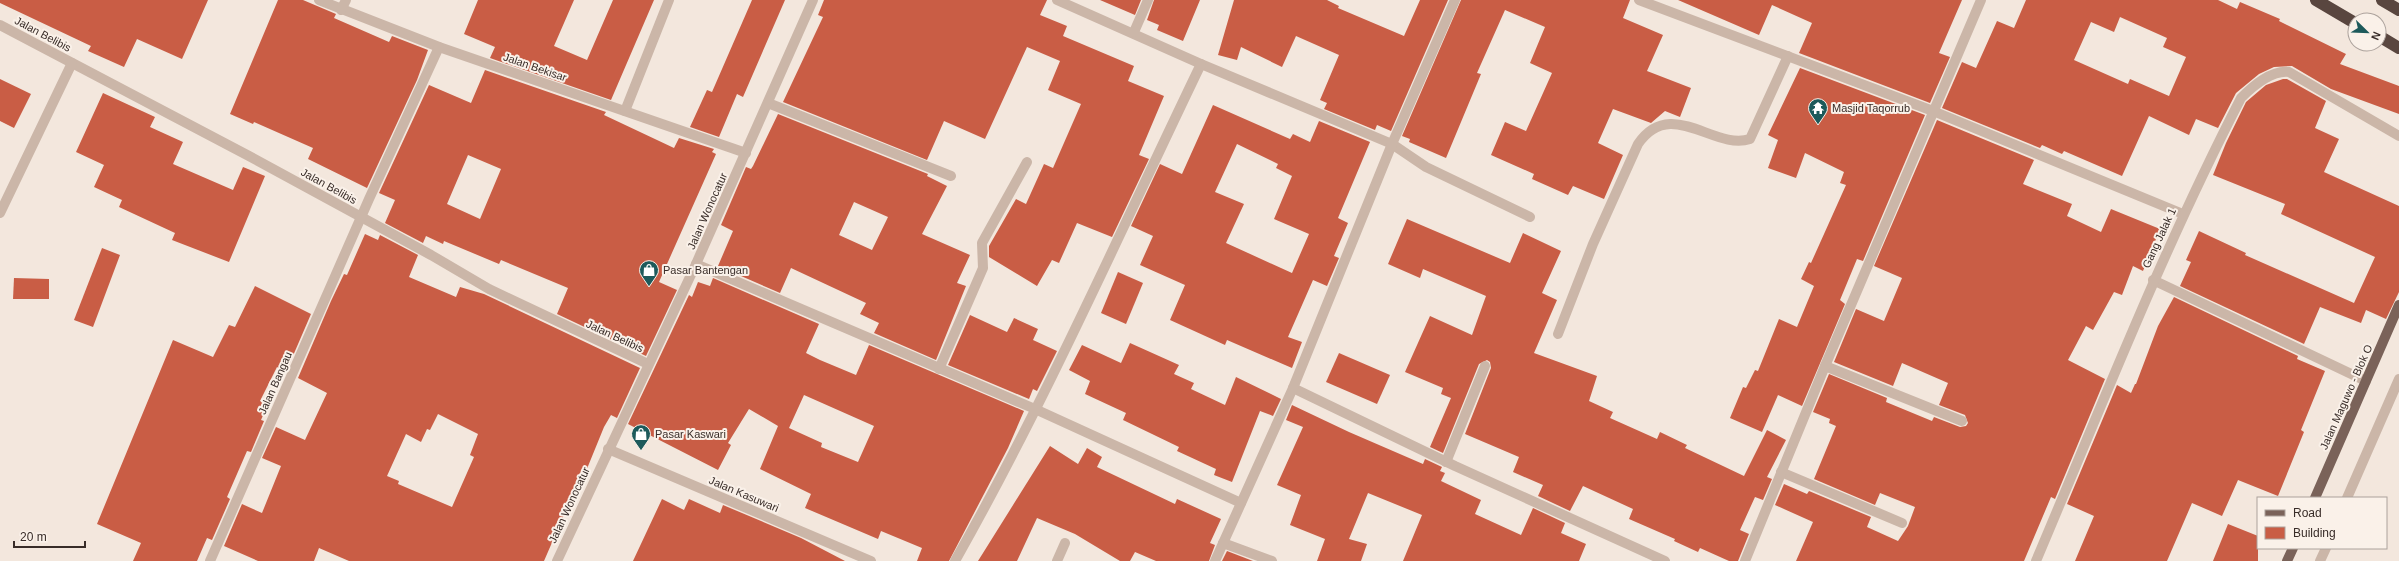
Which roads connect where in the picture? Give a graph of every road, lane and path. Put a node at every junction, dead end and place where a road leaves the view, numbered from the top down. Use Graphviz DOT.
graph roads {
  1 [pos="319,0"];
  2 [pos="346,0"];
  3 [pos="669,0"];
  4 [pos="813,0"];
  5 [pos="1057,0"];
  6 [pos="1148,0"];
  7 [pos="1455,0"];
  8 [pos="1639,0"];
  9 [pos="1981,0"];
  10 [pos="2316,0"];
  11 [pos="2382,0"];
  12 [pos="341,10"];
  13 [pos="2399,10"];
  14 [pos="2347,17"];
  15 [pos="0,25"];
  16 [pos="1134,32"];
  17 [pos="2387,41"];
  18 [pos="439,47"];
  19 [pos="2399,48"];
  20 [pos="1788,56"];
  21 [pos="72,63"];
  22 [pos="1201,64"];
  23 [pos="768,103"];
  24 [pos="625,111"];
  25 [pos="1933,111"];
  26 [pos="2399,136"];
  27 [pos="1392,144"];
  28 [pos="746,153"];
  29 [pos="1027,162"];
  30 [pos="951,176"];
  31 [pos="0,213"];
  32 [pos="2183,214"];
  33 [pos="361,217"];
  34 [pos="1530,218"];
  35 [pos="696,264"];
  36 [pos="2152,280"];
  37 [pos="2399,305"];
  38 [pos="1558,334"];
  39 [pos="648,364"];
  40 [pos="1485,366"];
  41 [pos="1825,366"];
  42 [pos="939,369"];
  43 [pos="2399,379"];
  44 [pos="2366,381"];
  45 [pos="1293,388"];
  46 [pos="1035,409"];
  47 [pos="1962,420"];
  48 [pos="608,449"];
  49 [pos="1446,462"];
  50 [pos="1781,472"];
  51 [pos="2315,497"];
  52 [pos="2347,497"];
  53 [pos="1241,503"];
  54 [pos="1902,523"];
  55 [pos="1223,542"];
  56 [pos="1065,543"];
  57 [pos="2293,549"];
  58 [pos="2326,549"];
  59 [pos="212,560"];
  60 [pos="557,561"];
  61 [pos="871,561"];
  62 [pos="955,561"];
  63 [pos="1057,561"];
  64 [pos="1215,561"];
  65 [pos="1272,561"];
  66 [pos="1665,561"];
  67 [pos="1745,561"];
  68 [pos="2036,561"];
  69 [pos="2287,561"];
  70 [pos="2320,561"];
  1 -- 12 [label="street, Jalan Bekisar"];
  2 -- 12 [label="street"];
  3 -- 24 [label="street"];
  4 -- 23 [label="street, Jalan Wonocatur"];
  5 -- 16 [label="street"];
  6 -- 16 [label="street"];
  7 -- 27 [label="street"];
  8 -- 20 [label="street"];
  9 -- 25 [label="street"];
  10 -- 14 [label="highway"];
  11 -- 13 [label="highway"];
  12 -- 18 [label="street, Jalan Bekisar"];
  15 -- 21 [label="street, Jalan Belibis"];
  16 -- 22 [label="street"];
  17 -- 19 [label="highway"];
  18 -- 24 [label="street, Jalan Bekisar"];
  18 -- 33 [label="street, Jalan Bangau"];
  20 -- 25 [label="street"];
  20 -- 38 [label="street"];
  21 -- 31 [label="street"];
  21 -- 33 [label="street, Jalan Belibis"];
  22 -- 27 [label="street"];
  22 -- 46 [label="street"];
  23 -- 28 [label="street, Jalan Wonocatur"];
  23 -- 30 [label="street"];
  24 -- 28 [label="street, Jalan Bekisar"];
  25 -- 32 [label="street"];
  25 -- 41 [label="street"];
  26 -- 32 [label="street, Gang Jalak 1"];
  27 -- 34 [label="street"];
  27 -- 45 [label="street"];
  28 -- 35 [label="street, Jalan Wonocatur"];
  29 -- 42 [label="street"];
  32 -- 36 [label="street, Gang Jalak 1"];
  33 -- 39 [label="street, Jalan Belibis"];
  33 -- 59 [label="street, Jalan Bangau"];
  35 -- 39 [label="street, Jalan Wonocatur"];
  35 -- 42 [label="street"];
  36 -- 44 [label="street"];
  36 -- 68 [label="street, Gang Jalak 1"];
  37 -- 44 [label="main road, Jalan Maguwo - Blok O"];
  39 -- 48 [label="street, Jalan Wonocatur"];
  40 -- 49 [label="street"];
  41 -- 47 [label="street"];
  41 -- 50 [label="street"];
  42 -- 46 [label="street"];
  43 -- 52 [label="street"];
  44 -- 51 [label="main road, Jalan Maguwo - Blok O"];
  45 -- 49 [label="street"];
  45 -- 53 [label="street"];
  46 -- 53 [label="street"];
  46 -- 62 [label="street"];
  48 -- 60 [label="street, Jalan Wonocatur"];
  48 -- 61 [label="street, Jalan Kasuwari"];
  49 -- 66 [label="street"];
  50 -- 54 [label="street"];
  50 -- 67 [label="street"];
  53 -- 55 [label="street"];
  55 -- 64 [label="street"];
  55 -- 65 [label="street"];
  56 -- 63 [label="street"];
  57 -- 69 [label="main road"];
  58 -- 70 [label="street"];
}
